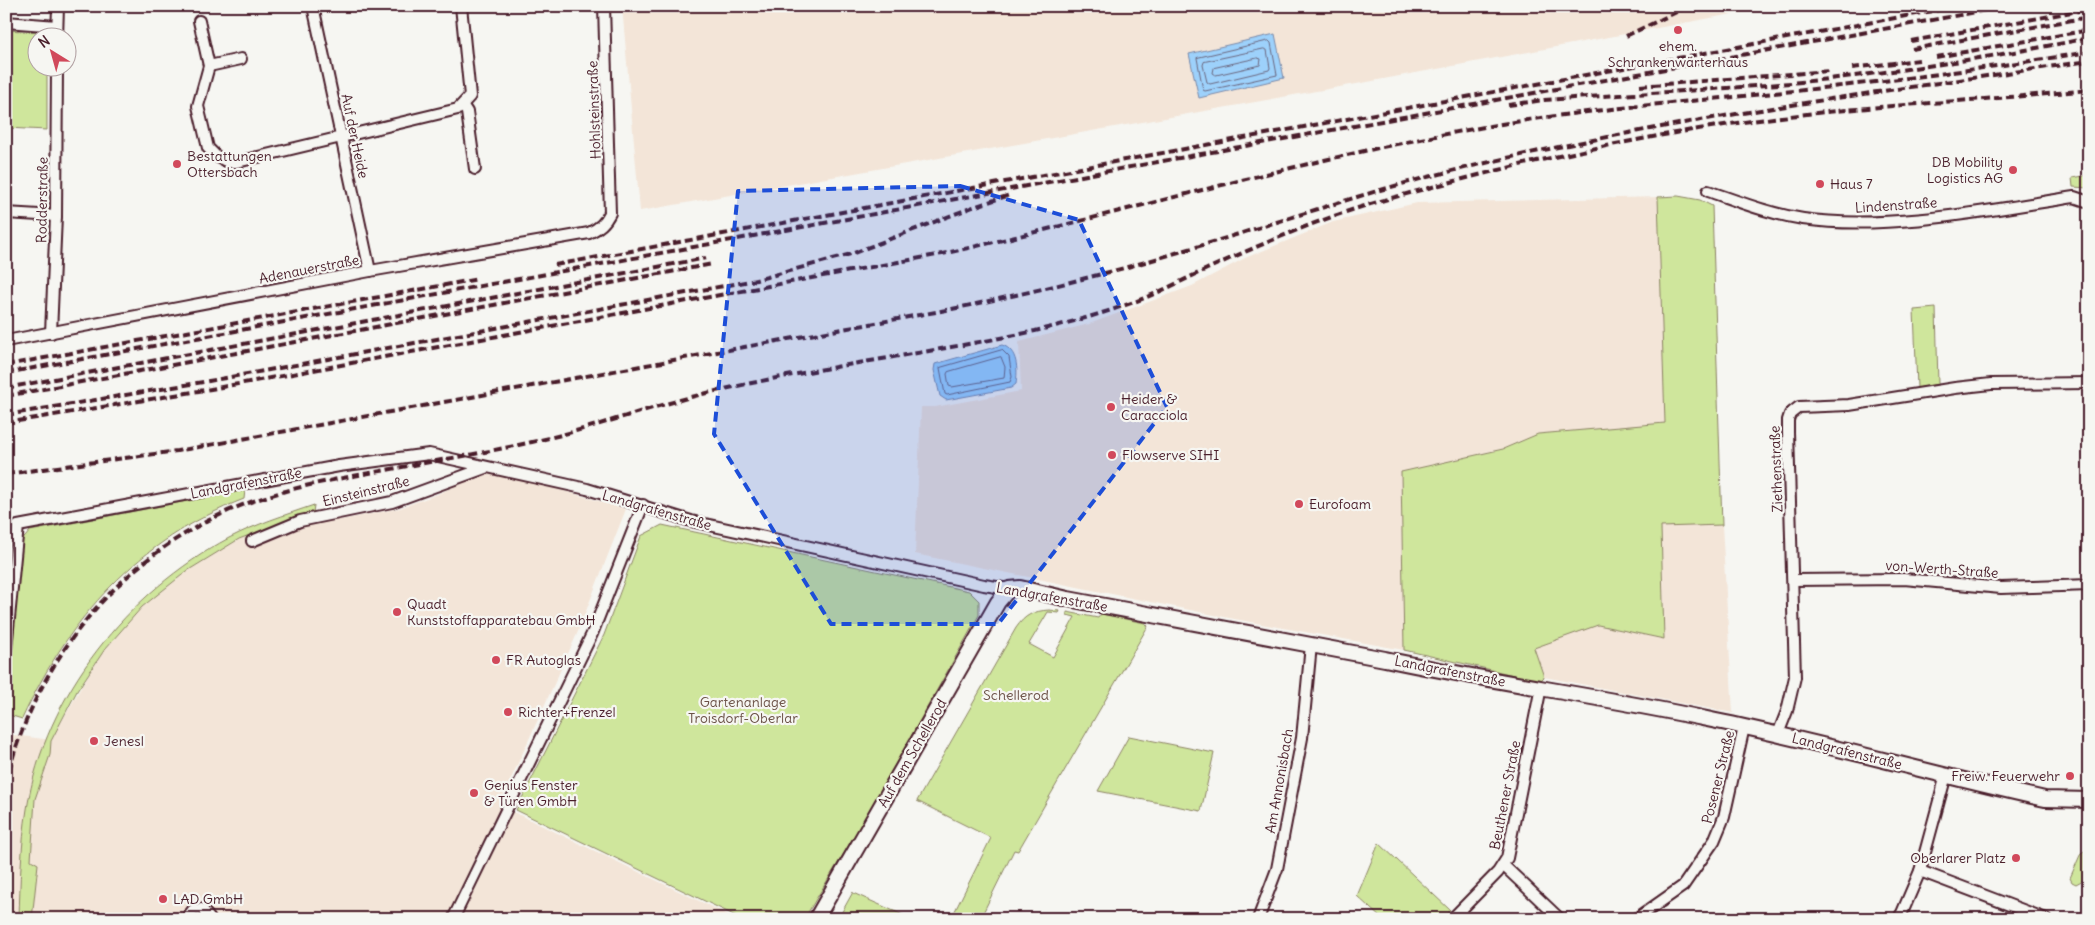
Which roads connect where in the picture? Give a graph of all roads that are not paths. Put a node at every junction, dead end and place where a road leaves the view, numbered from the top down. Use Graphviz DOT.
graph roads {
  1 [pos="58,6"];
  2 [pos="314,6"];
  3 [pos="461,6"];
  4 [pos="604,6"];
  5 [pos="199,21"];
  6 [pos="6,22"];
  7 [pos="58,26"];
  8 [pos="241,59"];
  9 [pos="209,66"];
  10 [pos="57,78"];
  11 [pos="463,106"];
  12 [pos="341,136"];
  13 [pos="475,169"];
  14 [pos="1708,191"];
  15 [pos="2089,202"];
  16 [pos="6,213"];
  17 [pos="610,213"];
  18 [pos="56,216"];
  19 [pos="370,271"];
  20 [pos="51,333"];
  21 [pos="6,341"];
  22 [pos="2089,383"];
  23 [pos="486,468"];
  24 [pos="644,505"];
  25 [pos="252,541"];
  26 [pos="1793,580"];
  27 [pos="2089,585"];
  28 [pos="1009,589"];
  29 [pos="1311,645"];
  30 [pos="6,649"];
  31 [pos="1542,687"];
  32 [pos="1744,727"];
  33 [pos="1778,734"];
  34 [pos="1946,774"];
  35 [pos="2089,800"];
  36 [pos="1503,865"];
  37 [pos="1920,870"];
  38 [pos="186,919"];
  39 [pos="210,919"];
  40 [pos="453,919"];
  41 [pos="816,919"];
  42 [pos="1258,919"];
  43 [pos="1452,919"];
  44 [pos="1560,919"];
  45 [pos="1636,919"];
  46 [pos="1898,919"];
  47 [pos="2046,919"];
  1 -- 7 [label="street"];
  2 -- 12 [label="street, Auf der Heide"];
  3 -- 11 [label="street"];
  4 -- 17 [label="street, Hohlsteinstraße"];
  5 -- 9 [label="street"];
  6 -- 7 [label="street"];
  8 -- 9 [label="street"];
  9 -- 12 [label="street"];
  10 -- 18 [label="street, Rodderstraße"];
  11 -- 12 [label="street"];
  11 -- 13 [label="street"];
  12 -- 19 [label="street, Auf der Heide"];
  14 -- 15 [label="street, Lindenstraße"];
  16 -- 18 [label="street"];
  17 -- 19 [label="street, Adenauerstraße"];
  18 -- 20 [label="street, Rodderstraße"];
  19 -- 20 [label="street, Adenauerstraße"];
  20 -- 21 [label="street, Adenauerstraße"];
  22 -- 26 [label="street, Ziethenstraße"];
  23 -- 24 [label="street, Landgrafenstraße"];
  23 -- 25 [label="street, Einsteinstraße"];
  23 -- 30 [label="street, Landgrafenstraße"];
  24 -- 28 [label="street, Landgrafenstraße"];
  24 -- 40 [label="street"];
  26 -- 27 [label="street, von-Werth-Straße"];
  26 -- 33 [label="street, Ziethenstraße"];
  28 -- 29 [label="street, Landgrafenstraße"];
  28 -- 41 [label="street, Auf dem Schellerod"];
  29 -- 31 [label="street, Landgrafenstraße"];
  29 -- 42 [label="street, Am Annonisbach"];
  31 -- 32 [label="street, Landgrafenstraße"];
  31 -- 36 [label="street, Beuthener Straße"];
  32 -- 33 [label="street, Landgrafenstraße"];
  32 -- 45 [label="street, Posener Straße"];
  33 -- 34 [label="street, Landgrafenstraße"];
  34 -- 35 [label="street, Landgrafenstraße"];
  34 -- 37 [label="street"];
  36 -- 43 [label="street, Beuthener Straße"];
  36 -- 44 [label="street"];
  37 -- 46 [label="street"];
  37 -- 47 [label="street"];
  38 -- 39 [label="street"];
}
